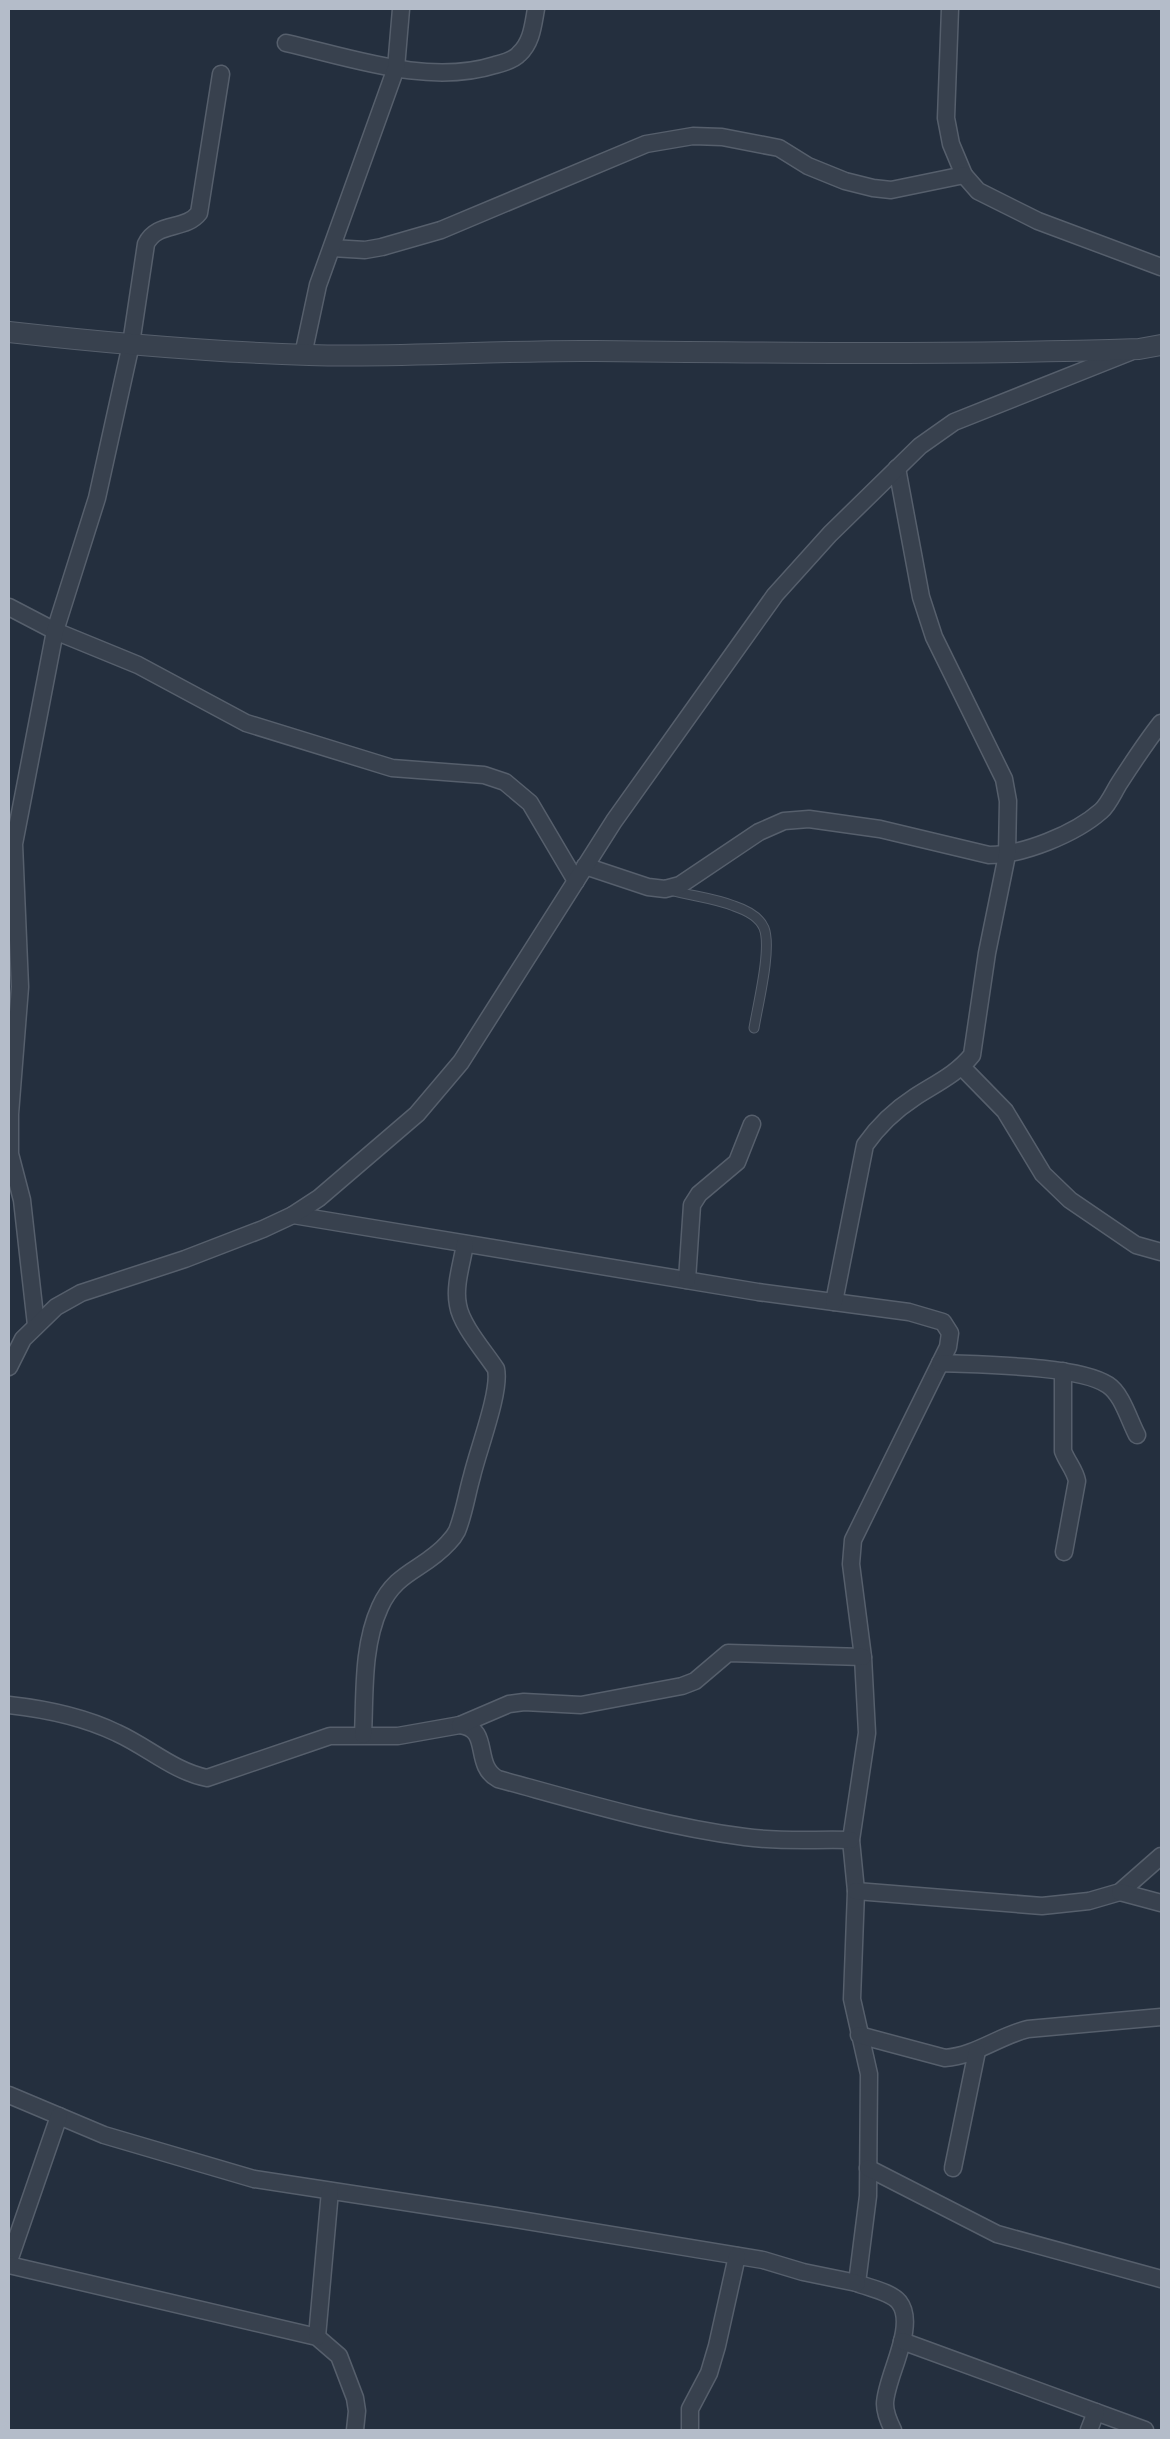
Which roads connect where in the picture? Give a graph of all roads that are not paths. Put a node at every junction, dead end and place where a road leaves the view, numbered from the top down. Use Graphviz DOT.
graph roads {
  1 [pos="400,9"];
  2 [pos="536,9"];
  3 [pos="950,9"];
  4 [pos="286,43"];
  5 [pos="396,68"];
  6 [pos="221,74"];
  7 [pos="964,175"];
  8 [pos="332,248"];
  9 [pos="1161,267"];
  10 [pos="9,332"];
  11 [pos="131,344"];
  12 [pos="1161,344"];
  13 [pos="1140,349"];
  14 [pos="303,354"];
  15 [pos="897,468"];
  16 [pos="9,607"];
  17 [pos="55,631"];
  18 [pos="1161,723"];
  19 [pos="1007,855"];
  20 [pos="585,866"];
  21 [pos="576,880"];
  22 [pos="665,889"];
  23 [pos="754,1028"];
  24 [pos="962,1067"];
  25 [pos="752,1124"];
  26 [pos="11,1168"];
  27 [pos="293,1215"];
  28 [pos="466,1244"];
  29 [pos="1161,1252"];
  30 [pos="686,1280"];
  31 [pos="834,1302"];
  32 [pos="36,1324"];
  33 [pos="940,1362"];
  34 [pos="9,1367"];
  35 [pos="1063,1371"];
  36 [pos="1137,1435"];
  37 [pos="1064,1552"];
  38 [pos="863,1657"];
  39 [pos="9,1704"];
  40 [pos="460,1725"];
  41 [pos="363,1735"];
  42 [pos="851,1840"];
  43 [pos="1161,1856"];
  44 [pos="856,1891"];
  45 [pos="1120,1892"];
  46 [pos="1161,1903"];
  47 [pos="1161,2017"];
  48 [pos="859,2035"];
  49 [pos="976,2051"];
  50 [pos="9,2095"];
  51 [pos="59,2116"];
  52 [pos="868,2168"];
  53 [pos="953,2168"];
  54 [pos="330,2191"];
  55 [pos="737,2256"];
  56 [pos="9,2261"];
  57 [pos="9,2265"];
  58 [pos="1161,2279"];
  59 [pos="857,2283"];
  60 [pos="317,2337"];
  61 [pos="902,2341"];
  62 [pos="1096,2412"];
  63 [pos="355,2430"];
  64 [pos="690,2430"];
  65 [pos="893,2430"];
  66 [pos="1089,2430"];
  67 [pos="1145,2430"];
  1 -- 5 [label="street"];
  2 -- 5 [label="street"];
  3 -- 7 [label="street"];
  4 -- 5 [label="street"];
  5 -- 8 [label="street"];
  6 -- 11 [label="street"];
  7 -- 8 [label="street"];
  7 -- 9 [label="street"];
  8 -- 14 [label="street"];
  10 -- 11 [label="street"];
  11 -- 14 [label="street"];
  11 -- 17 [label="street"];
  12 -- 13 [label="street"];
  13 -- 14 [label="street"];
  13 -- 15 [label="street"];
  15 -- 19 [label="street"];
  15 -- 20 [label="street"];
  16 -- 17 [label="street"];
  17 -- 21 [label="street"];
  17 -- 26 [label="street"];
  18 -- 19 [label="street"];
  19 -- 22 [label="street"];
  19 -- 24 [label="street"];
  20 -- 21 [label="street"];
  20 -- 22 [label="street"];
  21 -- 27 [label="street"];
  22 -- 23 [label="lane"];
  24 -- 29 [label="street"];
  24 -- 31 [label="street"];
  25 -- 30 [label="street"];
  26 -- 32 [label="street"];
  27 -- 28 [label="street"];
  27 -- 32 [label="street"];
  28 -- 30 [label="street"];
  28 -- 41 [label="street"];
  30 -- 31 [label="street"];
  31 -- 33 [label="street"];
  32 -- 34 [label="street"];
  33 -- 35 [label="street"];
  33 -- 38 [label="street"];
  35 -- 36 [label="street"];
  35 -- 37 [label="street"];
  38 -- 40 [label="street"];
  38 -- 42 [label="street"];
  39 -- 41 [label="street"];
  40 -- 41 [label="street"];
  40 -- 42 [label="street"];
  42 -- 44 [label="street"];
  43 -- 45 [label="street"];
  44 -- 45 [label="street"];
  44 -- 48 [label="street"];
  45 -- 46 [label="street"];
  47 -- 49 [label="street"];
  48 -- 49 [label="street"];
  48 -- 52 [label="street"];
  49 -- 53 [label="street"];
  50 -- 51 [label="street"];
  51 -- 54 [label="street"];
  51 -- 56 [label="street"];
  52 -- 58 [label="street"];
  52 -- 59 [label="street"];
  54 -- 55 [label="street"];
  54 -- 60 [label="street"];
  55 -- 59 [label="street"];
  55 -- 64 [label="street"];
  57 -- 60 [label="street"];
  59 -- 61 [label="street"];
  60 -- 63 [label="street"];
  61 -- 62 [label="street"];
  61 -- 65 [label="street"];
  62 -- 66 [label="street"];
  62 -- 67 [label="street"];
}
